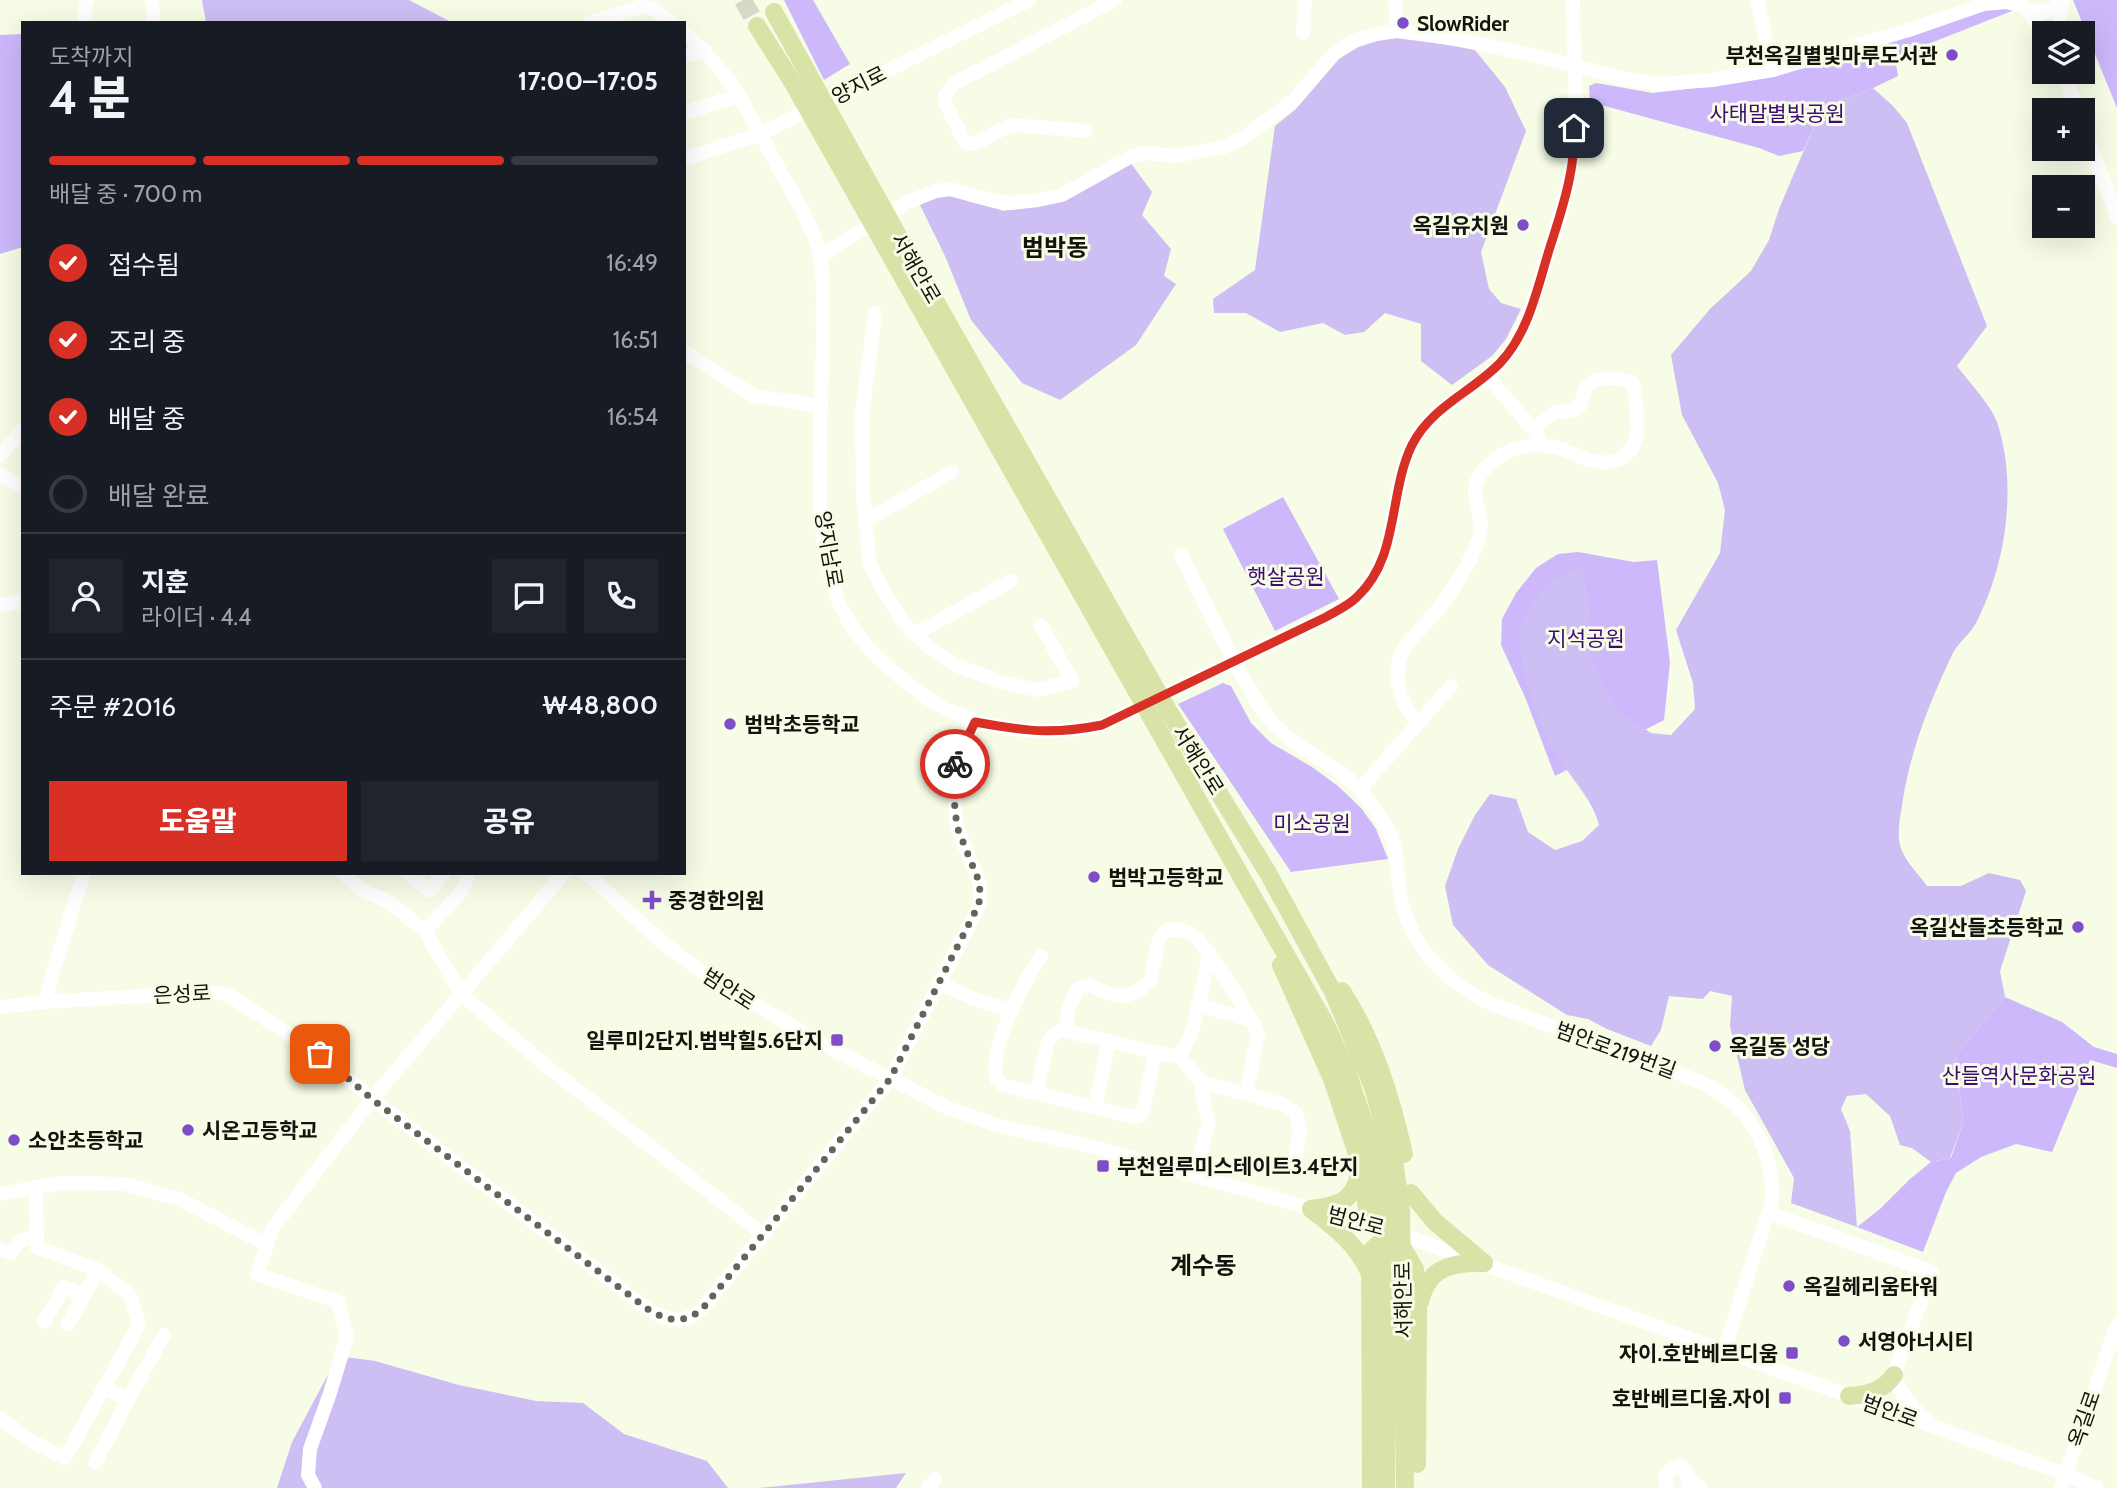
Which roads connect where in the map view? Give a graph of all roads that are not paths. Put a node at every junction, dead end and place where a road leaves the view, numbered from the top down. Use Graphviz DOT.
graph roads {
  1 [pos="86,0"];
  2 [pos="152,0"];
  3 [pos="1030,0"];
  4 [pos="1115,0"];
  5 [pos="1305,0"];
  6 [pos="1395,0"];
  7 [pos="1573,0"];
  8 [pos="1757,0"];
  9 [pos="2062,0"];
  10 [pos="1986,2"];
  11 [pos="2023,5"];
  12 [pos="774,12"];
  13 [pos="84,21"];
  14 [pos="154,21"];
  15 [pos="595,21"];
  16 [pos="669,21"];
  17 [pos="2035,21"];
  18 [pos="2059,21"];
  19 [pos="757,26"];
  20 [pos="1397,31"];
  21 [pos="1303,33"];
  22 [pos="686,35"];
  23 [pos="705,50"];
  24 [pos="686,55"];
  25 [pos="1573,66"];
  26 [pos="1773,70"];
  27 [pos="740,95"];
  28 [pos="686,112"];
  29 [pos="1085,131"];
  30 [pos="760,134"];
  31 [pos="686,158"];
  32 [pos="2095,158"];
  33 [pos="2117,217"];
  34 [pos="891,240"];
  35 [pos="820,256"];
  36 [pos="874,313"];
  37 [pos="686,353"];
  38 [pos="1488,376"];
  39 [pos="821,406"];
  40 [pos="21,431"];
  41 [pos="0,456"];
  42 [pos="952,472"];
  43 [pos="0,475"];
  44 [pos="21,486"];
  45 [pos="865,520"];
  46 [pos="1181,555"];
  47 [pos="1012,581"];
  48 [pos="21,601"];
  49 [pos="0,605"];
  50 [pos="1041,625"];
  51 [pos="915,634"];
  52 [pos="1234,662"];
  53 [pos="1451,686"];
  54 [pos="1161,715"];
  55 [pos="975,722"];
  56 [pos="1419,723"];
  57 [pos="1360,789"];
  58 [pos="1268,873"];
  59 [pos="82,875"];
  60 [pos="345,875"];
  61 [pos="410,875"];
  62 [pos="442,875"];
  63 [pos="468,875"];
  64 [pos="562,875"];
  65 [pos="588,875"];
  66 [pos="1246,885"];
  67 [pos="425,931"];
  68 [pos="1209,953"];
  69 [pos="1041,956"];
  70 [pos="939,983"];
  71 [pos="461,994"];
  72 [pos="44,1002"];
  73 [pos="1198,1005"];
  74 [pos="0,1007"];
  75 [pos="1010,1010"];
  76 [pos="1251,1020"];
  77 [pos="1066,1030"];
  78 [pos="1109,1040"];
  79 [pos="1155,1052"];
  80 [pos="1179,1055"];
  81 [pos="890,1079"];
  82 [pos="1201,1082"];
  83 [pos="1037,1093"];
  84 [pos="1246,1094"];
  85 [pos="372,1099"];
  86 [pos="1095,1107"];
  87 [pos="1295,1157"];
  88 [pos="1361,1166"];
  89 [pos="1195,1176"];
  90 [pos="36,1187"];
  91 [pos="1411,1193"];
  92 [pos="0,1194"];
  93 [pos="1311,1209"];
  94 [pos="1392,1210"];
  95 [pos="1769,1213"];
  96 [pos="272,1229"];
  97 [pos="239,1230"];
  98 [pos="1392,1231"];
  99 [pos="763,1234"];
  100 [pos="37,1235"];
  101 [pos="266,1244"];
  102 [pos="0,1249"];
  103 [pos="1484,1263"];
  104 [pos="1394,1266"];
  105 [pos="98,1270"];
  106 [pos="1370,1275"];
  107 [pos="84,1295"];
  108 [pos="1418,1312"];
  109 [pos="44,1322"];
  110 [pos="68,1324"];
  111 [pos="2117,1325"];
  112 [pos="164,1335"];
  113 [pos="1724,1352"];
  114 [pos="1894,1375"];
  115 [pos="104,1388"];
  116 [pos="1849,1396"];
  117 [pos="128,1400"];
  118 [pos="0,1419"];
  119 [pos="1935,1427"];
  120 [pos="95,1463"];
  121 [pos="2063,1481"];
  122 [pos="1692,1485"];
  123 [pos="315,1488"];
  124 [pos="1371,1488"];
  125 [pos="1385,1488"];
  126 [pos="1405,1488"];
  127 [pos="1416,1488"];
  128 [pos="1667,1488"];
  129 [pos="2096,1488"];
  1 -- 13 [label="street"];
  2 -- 14 [label="street"];
  3 -- 30 [label="street, 양지로"];
  4 -- 29 [label="street"];
  5 -- 21 [label="street"];
  6 -- 20 [label="street"];
  7 -- 25 [label="street, 양지남로"];
  8 -- 26 [label="street"];
  9 -- 11 [label="street"];
  9 -- 18 [label="street"];
  10 -- 11 [label="street"];
  10 -- 26 [label="street"];
  11 -- 17 [label="street"];
  12 -- 34 [label="main road, 서해안로"];
  15 -- 16 [label="street"];
  19 -- 34 [label="main road, 서해안로"];
  20 -- 25 [label="street"];
  20 -- 35 [label="street"];
  22 -- 23 [label="street, 양지남로"];
  23 -- 24 [label="street"];
  23 -- 27 [label="street, 양지남로"];
  25 -- 26 [label="street"];
  25 -- 38 [label="street, 양지남로"];
  27 -- 28 [label="street"];
  27 -- 30 [label="street, 양지남로"];
  30 -- 31 [label="street, 양지로"];
  30 -- 35 [label="street, 양지남로"];
  32 -- 33 [label="street"];
  34 -- 54 [label="main road, 서해안로"];
  35 -- 39 [label="street, 양지남로"];
  36 -- 45 [label="street"];
  37 -- 39 [label="street"];
  38 -- 52 [label="street, 양지남로"];
  38 -- 56 [label="street"];
  39 -- 55 [label="street, 양지남로"];
  40 -- 41 [label="street"];
  42 -- 45 [label="street"];
  43 -- 44 [label="street"];
  45 -- 51 [label="street"];
  46 -- 52 [label="street, 범안로219번길"];
  47 -- 51 [label="street"];
  48 -- 49 [label="street"];
  50 -- 51 [label="street"];
  52 -- 55 [label="street, 양지남로"];
  52 -- 57 [label="street, 범안로219번길"];
  53 -- 56 [label="street"];
  54 -- 58 [label="main road, 서해안로"];
  54 -- 66 [label="main road, 서해안로"];
  55 -- 70 [label="street"];
  56 -- 57 [label="street"];
  57 -- 95 [label="street, 범안로219번길"];
  58 -- 91 [label="main road"];
  58 -- 94 [label="main road, 서해안로"];
  59 -- 72 [label="street"];
  60 -- 67 [label="street"];
  61 -- 62 [label="street"];
  63 -- 67 [label="street"];
  64 -- 71 [label="street"];
  65 -- 81 [label="street, 범안로"];
  66 -- 88 [label="main road"];
  66 -- 94 [label="main road, 서해안로"];
  67 -- 71 [label="street"];
  68 -- 73 [label="street"];
  68 -- 76 [label="street"];
  68 -- 77 [label="street"];
  69 -- 75 [label="street"];
  70 -- 75 [label="street"];
  70 -- 81 [label="street"];
  71 -- 85 [label="street"];
  71 -- 99 [label="street"];
  72 -- 74 [label="street, 은성로"];
  72 -- 85 [label="street, 은성로"];
  73 -- 76 [label="street"];
  73 -- 80 [label="street"];
  75 -- 83 [label="street"];
  76 -- 84 [label="street"];
  77 -- 78 [label="street"];
  77 -- 83 [label="street"];
  78 -- 79 [label="street"];
  78 -- 86 [label="street"];
  79 -- 80 [label="street"];
  79 -- 86 [label="street"];
  80 -- 82 [label="street"];
  81 -- 89 [label="street, 범안로"];
  81 -- 99 [label="street, 은성로"];
  82 -- 84 [label="street"];
  82 -- 89 [label="street"];
  83 -- 86 [label="street"];
  84 -- 87 [label="street"];
  85 -- 96 [label="street"];
  85 -- 99 [label="street, 은성로"];
  88 -- 93 [label="main road"];
  88 -- 98 [label="main road"];
  89 -- 93 [label="street, 범안로"];
  90 -- 92 [label="street"];
  90 -- 97 [label="street"];
  90 -- 100 [label="street"];
  91 -- 98 [label="main road"];
  91 -- 103 [label="main road"];
  93 -- 98 [label="street, 범안로"];
  93 -- 106 [label="main road"];
  94 -- 104 [label="main road, 서해안로"];
  95 -- 113 [label="street, 범안로219번길"];
  95 -- 114 [label="street, 범안로"];
  96 -- 97 [label="street"];
  96 -- 101 [label="street"];
  97 -- 101 [label="street"];
  98 -- 103 [label="street, 범안로"];
  98 -- 106 [label="main road"];
  98 -- 108 [label="main road"];
  100 -- 102 [label="street"];
  100 -- 105 [label="street"];
  101 -- 123 [label="street"];
  103 -- 108 [label="main road"];
  103 -- 113 [label="street, 범안로"];
  104 -- 125 [label="main road, 서해안로"];
  104 -- 126 [label="main road, 서해안로"];
  105 -- 107 [label="street"];
  105 -- 115 [label="street"];
  106 -- 124 [label="main road"];
  107 -- 109 [label="street"];
  107 -- 110 [label="street"];
  108 -- 127 [label="main road"];
  111 -- 121 [label="street, 옥길로"];
  112 -- 117 [label="street"];
  113 -- 116 [label="street, 범안로"];
  114 -- 116 [label="main road"];
  114 -- 119 [label="street, 범안로"];
  115 -- 117 [label="street"];
  115 -- 118 [label="street"];
  116 -- 119 [label="street, 범안로"];
  117 -- 120 [label="street"];
  119 -- 121 [label="street, 범안로"];
  121 -- 129 [label="street, 범안로"];
  122 -- 128 [label="street"];
}
